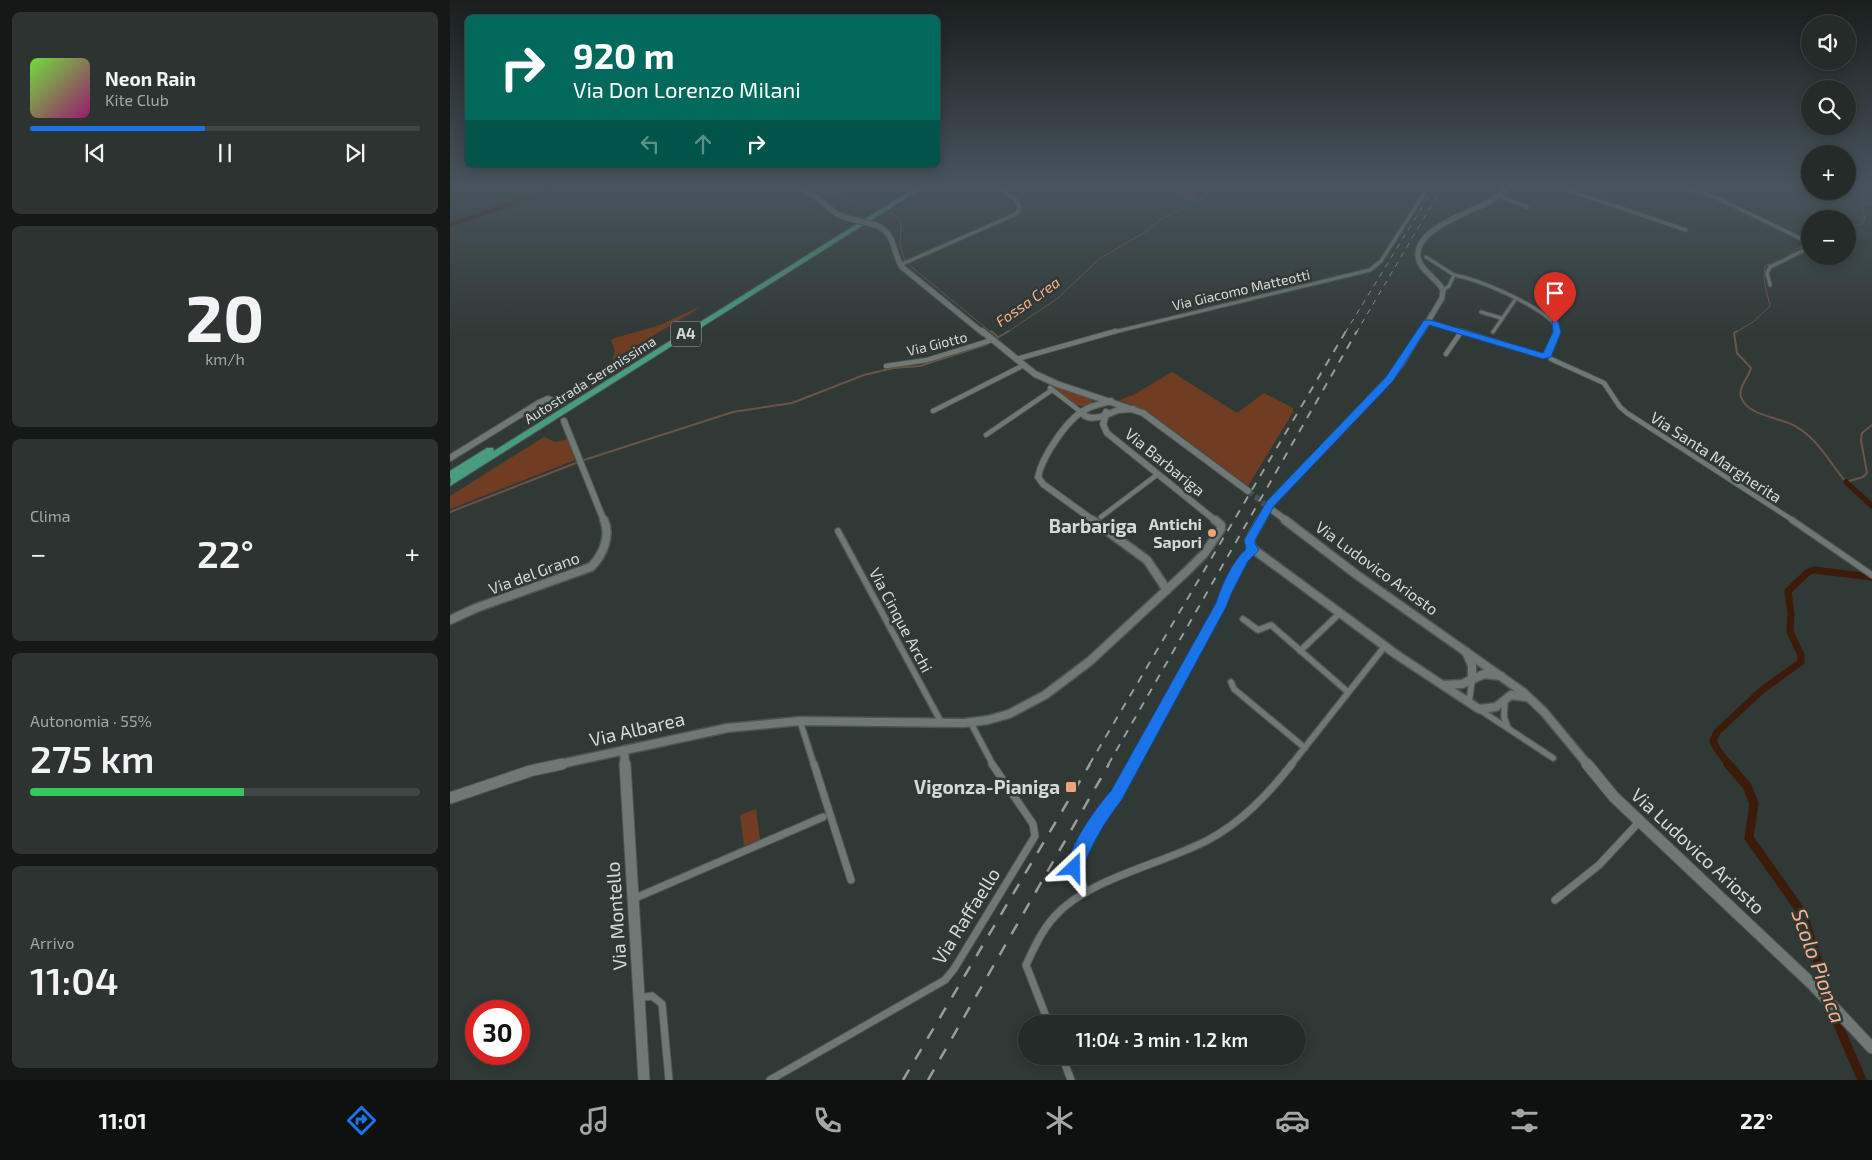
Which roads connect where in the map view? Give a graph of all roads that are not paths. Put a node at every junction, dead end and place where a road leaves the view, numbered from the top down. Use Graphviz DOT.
graph roads {
  1 [pos="832,236"];
  2 [pos="842,236"];
  3 [pos="891,236"];
  4 [pos="965,236"];
  5 [pos="1397,236"];
  6 [pos="1428,236"];
  7 [pos="1801,251"];
  8 [pos="1426,257"];
  9 [pos="900,265"];
  10 [pos="1454,275"];
  11 [pos="1770,285"];
  12 [pos="1443,290"];
  13 [pos="1515,300"];
  14 [pos="1481,312"];
  15 [pos="1501,318"];
  16 [pos="1427,321"];
  17 [pos="1461,332"];
  18 [pos="1493,332"];
  19 [pos="992,340"];
  20 [pos="1446,354"];
  21 [pos="1550,357"];
  22 [pos="1017,359"];
  23 [pos="1024,365"];
  24 [pos="886,366"];
  25 [pos="1091,395"];
  26 [pos="554,402"];
  27 [pos="1111,402"];
  28 [pos="1093,407"];
  29 [pos="1133,409"];
  30 [pos="933,411"];
  31 [pos="1081,412"];
  32 [pos="1108,414"];
  33 [pos="564,421"];
  34 [pos="986,434"];
  35 [pos="450,458"];
  36 [pos="1158,474"];
  37 [pos="450,475"];
  38 [pos="450,483"];
  39 [pos="1248,491"];
  40 [pos="1270,508"];
  41 [pos="1101,517"];
  42 [pos="1221,525"];
  43 [pos="838,531"];
  44 [pos="1253,550"];
  45 [pos="1872,575"];
  46 [pos="1166,590"];
  47 [pos="1340,613"];
  48 [pos="1244,619"];
  49 [pos="450,620"];
  50 [pos="1385,646"];
  51 [pos="1465,650"];
  52 [pos="1300,651"];
  53 [pos="1503,676"];
  54 [pos="1472,679"];
  55 [pos="1231,682"];
  56 [pos="1441,684"];
  57 [pos="1348,692"];
  58 [pos="1530,698"];
  59 [pos="1505,699"];
  60 [pos="1469,703"];
  61 [pos="1479,709"];
  62 [pos="800,721"];
  63 [pos="941,722"];
  64 [pos="973,722"];
  65 [pos="1508,728"];
  66 [pos="1304,748"];
  67 [pos="624,750"];
  68 [pos="1553,758"];
  69 [pos="450,798"];
  70 [pos="823,817"];
  71 [pos="1640,821"];
  72 [pos="852,880"];
  73 [pos="1086,892"];
  74 [pos="632,899"];
  75 [pos="1555,900"];
  76 [pos="639,998"];
  77 [pos="1045,1015"];
  78 [pos="1872,1048"];
  79 [pos="1065,1065"];
  80 [pos="644,1080"];
  81 [pos="669,1080"];
  82 [pos="770,1080"];
  83 [pos="1071,1080"];
  1 -- 37 [label="highway, Autostrada Serenissima / A4"];
  2 -- 38 [label="highway, Autostrada Serenissima / A4"];
  3 -- 9 [label="street, bridge"];
  4 -- 9 [label="street"];
  5 -- 22 [label="street, Via Giacomo Matteotti"];
  6 -- 12 [label="street"];
  7 -- 11 [label="street"];
  8 -- 10 [label="street"];
  9 -- 19 [label="street, Via Barbariga"];
  10 -- 12 [label="street"];
  10 -- 13 [label="street"];
  12 -- 16 [label="street"];
  13 -- 15 [label="street"];
  13 -- 21 [label="street"];
  14 -- 15 [label="street"];
  15 -- 18 [label="street"];
  16 -- 17 [label="street"];
  16 -- 40 [label="street"];
  17 -- 20 [label="street"];
  17 -- 21 [label="street"];
  19 -- 22 [label="street, Via Barbariga"];
  19 -- 24 [label="street, Via Giotto"];
  21 -- 45 [label="street, Via Santa Margherita"];
  22 -- 23 [label="street, Via Barbariga"];
  23 -- 25 [label="street, Via Barbariga"];
  23 -- 30 [label="street"];
  25 -- 27 [label="street, Via Barbariga"];
  25 -- 28 [label="street"];
  26 -- 35 [label="street"];
  27 -- 28 [label="street"];
  27 -- 29 [label="street, Via Barbariga"];
  27 -- 32 [label="street, Via Barbariga"];
  28 -- 31 [label="street"];
  28 -- 32 [label="street"];
  29 -- 32 [label="street, Via Barbariga"];
  29 -- 39 [label="street, Via Barbariga"];
  31 -- 32 [label="street, Via Barbariga"];
  31 -- 34 [label="street, Via Barbariga"];
  31 -- 46 [label="street"];
  32 -- 36 [label="street, Via Barbariga"];
  33 -- 49 [label="street, Via del Grano"];
  36 -- 41 [label="street"];
  36 -- 42 [label="street, Via Barbariga"];
  40 -- 44 [label="street"];
  40 -- 51 [label="street, Via Ludovico Ariosto"];
  42 -- 46 [label="street, Via Albarea"];
  43 -- 63 [label="street, Via Cinque Archi"];
  44 -- 47 [label="street"];
  44 -- 73 [label="street"];
  46 -- 64 [label="street, Via Albarea"];
  47 -- 50 [label="street"];
  47 -- 52 [label="street"];
  48 -- 52 [label="street"];
  50 -- 56 [label="street"];
  50 -- 57 [label="street"];
  51 -- 53 [label="street, Via Ludovico Ariosto"];
  51 -- 54 [label="street"];
  52 -- 57 [label="street"];
  53 -- 54 [label="street"];
  53 -- 58 [label="street, Via Ludovico Ariosto"];
  53 -- 59 [label="street"];
  54 -- 56 [label="street"];
  54 -- 60 [label="street"];
  55 -- 66 [label="street"];
  56 -- 60 [label="street"];
  57 -- 66 [label="street"];
  58 -- 59 [label="street"];
  58 -- 71 [label="street, Via Ludovico Ariosto"];
  59 -- 61 [label="street"];
  59 -- 65 [label="street"];
  60 -- 61 [label="street"];
  61 -- 65 [label="street"];
  62 -- 63 [label="street, Via Albarea"];
  62 -- 67 [label="street, Via Albarea"];
  62 -- 72 [label="street"];
  63 -- 64 [label="street, Via Albarea"];
  64 -- 82 [label="street, Via Raffaello"];
  65 -- 68 [label="street"];
  66 -- 73 [label="street"];
  67 -- 69 [label="street, Via Albarea"];
  67 -- 74 [label="street, Via Montello"];
  70 -- 74 [label="street"];
  71 -- 75 [label="street"];
  71 -- 78 [label="street, Via Ludovico Ariosto"];
  73 -- 77 [label="street"];
  74 -- 76 [label="street, Via Montello"];
  76 -- 80 [label="street, Via Montello"];
  76 -- 81 [label="street"];
  79 -- 83 [label="street"];
}
